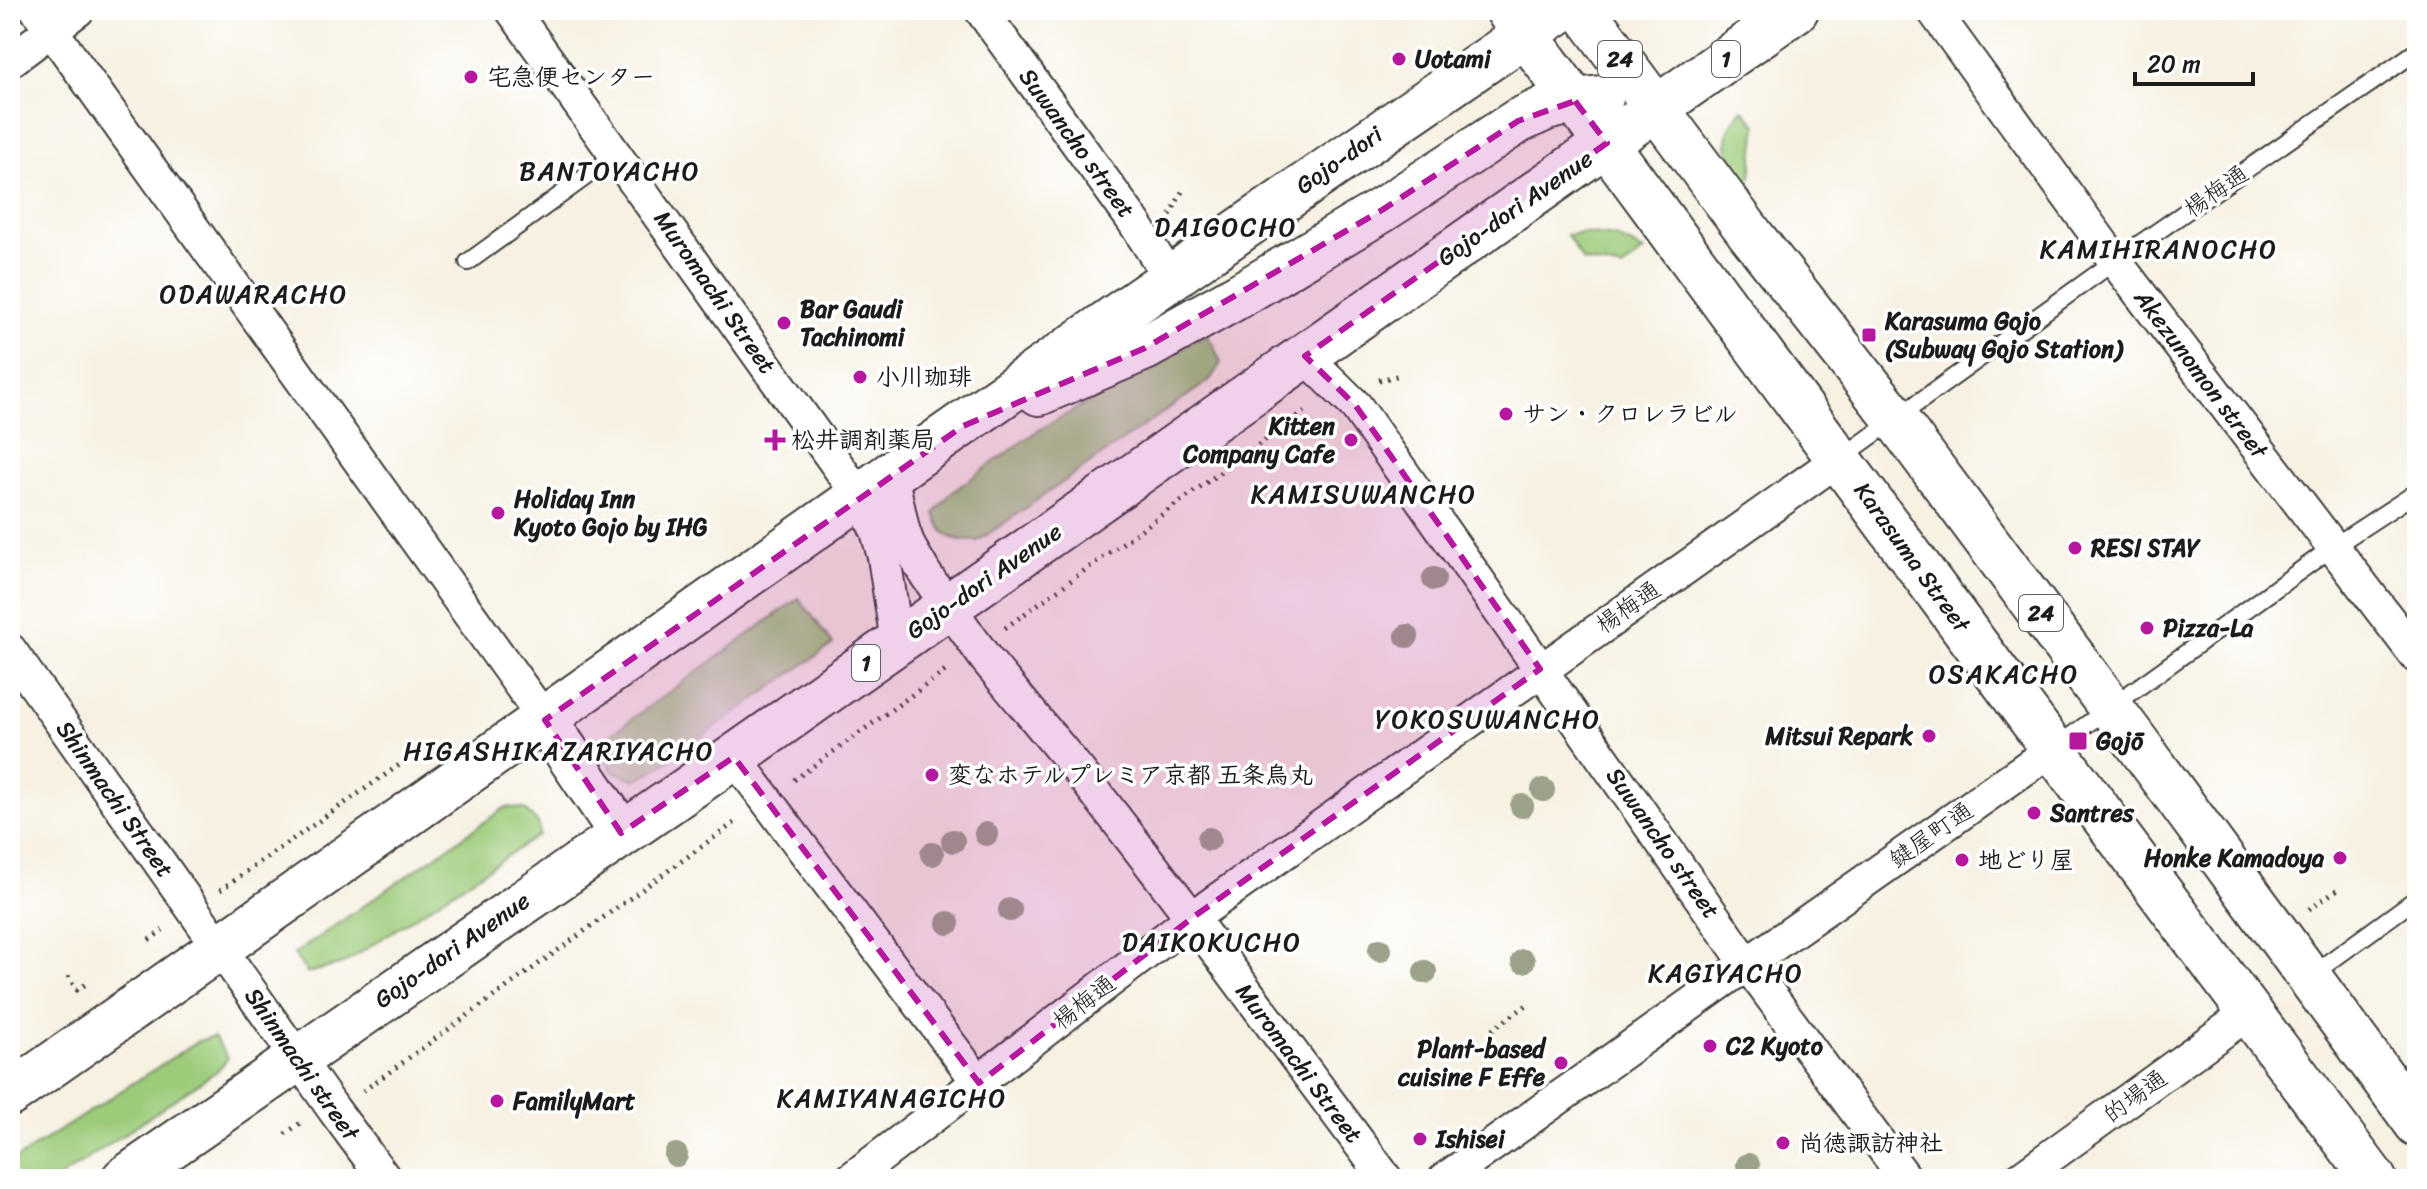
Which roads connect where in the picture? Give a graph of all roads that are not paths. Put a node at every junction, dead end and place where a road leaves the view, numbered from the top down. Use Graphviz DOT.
graph roads {
  1 [pos="78,10"];
  2 [pos="512,10"];
  3 [pos="981,10"];
  4 [pos="1561,10"];
  5 [pos="1583,10"];
  6 [pos="1796,10"];
  7 [pos="1933,10"];
  8 [pos="44,20"];
  9 [pos="1517,22"];
  10 [pos="2417,51"];
  11 [pos="10,61"];
  12 [pos="1575,101"];
  13 [pos="1657,109"];
  14 [pos="1607,143"];
  15 [pos="617,154"];
  16 [pos="2115,261"];
  17 [pos="468,262"];
  18 [pos="1170,278"];
  19 [pos="1305,356"];
  20 [pos="1895,418"];
  21 [pos="963,426"];
  22 [pos="1839,459"];
  23 [pos="875,486"];
  24 [pos="2417,492"];
  25 [pos="2333,547"];
  26 [pos="947,606"];
  27 [pos="897,642"];
  28 [pos="10,650"];
  29 [pos="2417,657"];
  30 [pos="1540,669"];
  31 [pos="2111,708"];
  32 [pos="545,720"];
  33 [pos="2053,749"];
  34 [pos="734,757"];
  35 [pos="621,833"];
  36 [pos="2417,898"];
  37 [pos="1192,918"];
  38 [pos="220,947"];
  39 [pos="1747,964"];
  40 [pos="2309,977"];
  41 [pos="2250,1012"];
  42 [pos="297,1058"];
  43 [pos="979,1083"];
  44 [pos="10,1094"];
  45 [pos="2417,1124"];
  46 [pos="124,1179"];
  47 [pos="385,1179"];
  48 [pos="851,1179"];
  49 [pos="1386,1179"];
  50 [pos="1445,1179"];
  51 [pos="1906,1179"];
  52 [pos="2019,1179"];
  53 [pos="2374,1179"];
  1 -- 8 [label="street"];
  2 -- 15 [label="street, Muromachi Street"];
  3 -- 18 [label="street, Suwancho street"];
  4 -- 9 [label="highway, Gojo-dori"];
  5 -- 13 [label="highway, 24"];
  6 -- 13 [label="highway, 1"];
  7 -- 16 [label="street, Akezunomon street"];
  8 -- 11 [label="street"];
  8 -- 32 [label="street"];
  9 -- 12 [label="highway, Karasuma Street / 24"];
  9 -- 18 [label="highway, Gojo-dori"];
  10 -- 16 [label="lane, 楊梅通"];
  12 -- 13 [label="highway"];
  12 -- 14 [label="highway, Karasuma Street / 24"];
  12 -- 21 [label="highway"];
  13 -- 14 [label="highway, 1"];
  13 -- 20 [label="highway, 24"];
  14 -- 19 [label="highway, Gojo-dori Avenue / 1"];
  14 -- 22 [label="highway, Karasuma Street / 24"];
  15 -- 17 [label="lane"];
  15 -- 23 [label="street, Muromachi Street"];
  16 -- 20 [label="lane, 楊梅通"];
  16 -- 25 [label="street, Akezunomon street"];
  18 -- 21 [label="highway, Gojo-dori"];
  19 -- 26 [label="highway, Gojo-dori Avenue / 1"];
  19 -- 30 [label="street, Suwancho street"];
  20 -- 22 [label="lane, 楊梅通"];
  20 -- 31 [label="highway, 24"];
  21 -- 23 [label="highway"];
  22 -- 30 [label="street, 楊梅通"];
  22 -- 33 [label="highway, Karasuma Street / 24"];
  23 -- 26 [label="street"];
  23 -- 27 [label="street"];
  23 -- 32 [label="highway"];
  24 -- 25 [label="lane, 鍵屋町通"];
  25 -- 29 [label="street, Akezunomon street"];
  25 -- 31 [label="lane, 鍵屋町通"];
  26 -- 27 [label="highway, Gojo-dori Avenue / 1"];
  26 -- 37 [label="street, Muromachi Street"];
  27 -- 34 [label="highway, Gojo-dori Avenue / 1"];
  28 -- 38 [label="street, Shinmachi Street"];
  30 -- 37 [label="street, 楊梅通"];
  30 -- 39 [label="street, Suwancho street"];
  31 -- 33 [label="lane, 鍵屋町通"];
  31 -- 40 [label="highway, 24"];
  32 -- 35 [label="highway"];
  32 -- 38 [label="highway"];
  33 -- 39 [label="street, 鍵屋町通"];
  33 -- 41 [label="highway, Karasuma Street / 24"];
  34 -- 35 [label="highway, Gojo-dori Avenue / 1"];
  34 -- 43 [label="street"];
  35 -- 42 [label="highway, Gojo-dori Avenue / 1"];
  36 -- 40 [label="lane"];
  37 -- 43 [label="street, 楊梅通"];
  37 -- 49 [label="street, Muromachi Street"];
  38 -- 42 [label="street, Shinmachi street"];
  38 -- 44 [label="highway"];
  39 -- 50 [label="street, 鍵屋町通"];
  39 -- 51 [label="street, Suwancho street"];
  40 -- 45 [label="highway, 24"];
  41 -- 52 [label="street, 的場通"];
  41 -- 53 [label="highway, Karasuma Street / 24"];
  42 -- 46 [label="highway, Gojo-dori Avenue / 1"];
  42 -- 47 [label="street, Shinmachi street"];
  43 -- 48 [label="street, 楊梅通"];
}
